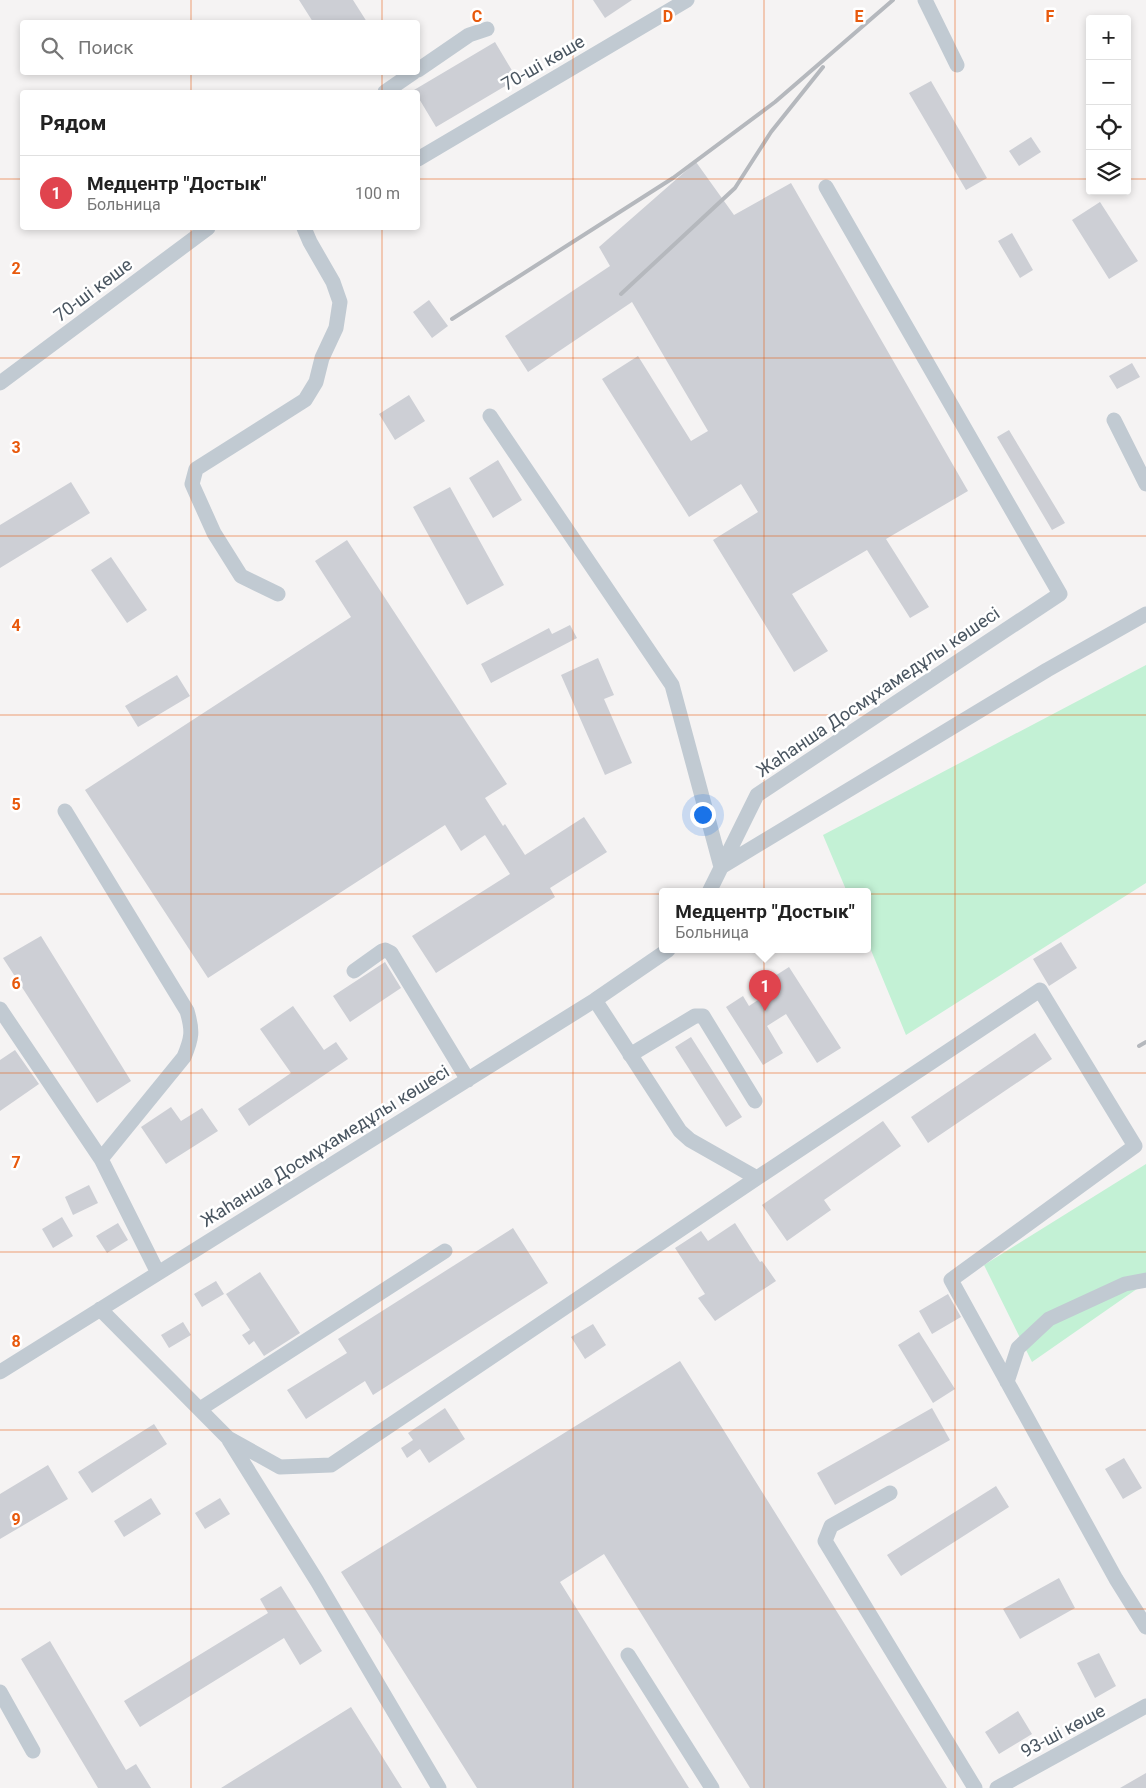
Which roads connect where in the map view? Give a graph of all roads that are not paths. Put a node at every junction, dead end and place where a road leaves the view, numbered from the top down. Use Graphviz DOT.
graph roads {
  1 [pos="687,0"];
  2 [pos="925,0"];
  3 [pos="487,29"];
  4 [pos="957,65"];
  5 [pos="420,69"];
  6 [pos="410,75"];
  7 [pos="388,90"];
  8 [pos="420,157"];
  9 [pos="826,187"];
  10 [pos="205,230"];
  11 [pos="305,230"];
  12 [pos="0,383"];
  13 [pos="490,416"];
  14 [pos="1114,420"];
  15 [pos="1146,484"];
  16 [pos="278,594"];
  17 [pos="1146,614"];
  18 [pos="65,811"];
  19 [pos="721,867"];
  20 [pos="711,888"];
  21 [pos="664,953"];
  22 [pos="354,971"];
  23 [pos="595,1000"];
  24 [pos="0,1009"];
  25 [pos="630,1055"];
  26 [pos="468,1080"];
  27 [pos="755,1101"];
  28 [pos="1141,1143"];
  29 [pos="101,1159"];
  30 [pos="757,1178"];
  31 [pos="445,1252"];
  32 [pos="158,1273"];
  33 [pos="1146,1280"];
  34 [pos="100,1309"];
  35 [pos="0,1372"];
  36 [pos="1007,1382"];
  37 [pos="200,1409"];
  38 [pos="228,1438"];
  39 [pos="890,1493"];
  40 [pos="1146,1627"];
  41 [pos="628,1655"];
  42 [pos="0,1692"];
  43 [pos="1146,1706"];
  44 [pos="33,1750"];
  45 [pos="439,1788"];
  46 [pos="712,1788"];
  47 [pos="975,1788"];
  48 [pos="997,1788"];
  1 -- 8 [label="street, 70-ші көше"];
  2 -- 4 [label="street"];
  3 -- 5 [label="street"];
  6 -- 7 [label="street"];
  9 -- 19 [label="street, Жаһанша Досмұхамедұлы көшесі"];
  10 -- 12 [label="street, 70-ші көше"];
  11 -- 16 [label="street"];
  13 -- 19 [label="street"];
  14 -- 15 [label="street"];
  17 -- 19 [label="street"];
  18 -- 29 [label="street"];
  19 -- 20 [label="street, Жаһанша Досмұхамедұлы көшесі"];
  21 -- 23 [label="street, Жаһанша Досмұхамедұлы көшесі"];
  22 -- 26 [label="street"];
  23 -- 25 [label="street"];
  23 -- 26 [label="street, Жаһанша Досмұхамедұлы көшесі"];
  24 -- 29 [label="street"];
  25 -- 27 [label="street"];
  25 -- 30 [label="street"];
  26 -- 32 [label="street, Жаһанша Досмұхамедұлы көшесі"];
  28 -- 30 [label="street"];
  28 -- 36 [label="street"];
  29 -- 32 [label="street"];
  30 -- 38 [label="street"];
  31 -- 37 [label="street"];
  32 -- 34 [label="street, Жаһанша Досмұхамедұлы көшесі"];
  33 -- 36 [label="street"];
  34 -- 35 [label="street, Жаһанша Досмұхамедұлы көшесі"];
  34 -- 37 [label="street"];
  36 -- 40 [label="street"];
  37 -- 38 [label="street"];
  38 -- 45 [label="street"];
  39 -- 47 [label="street"];
  41 -- 46 [label="street"];
  42 -- 44 [label="street"];
  43 -- 48 [label="street, 93-ші көше"];
}
